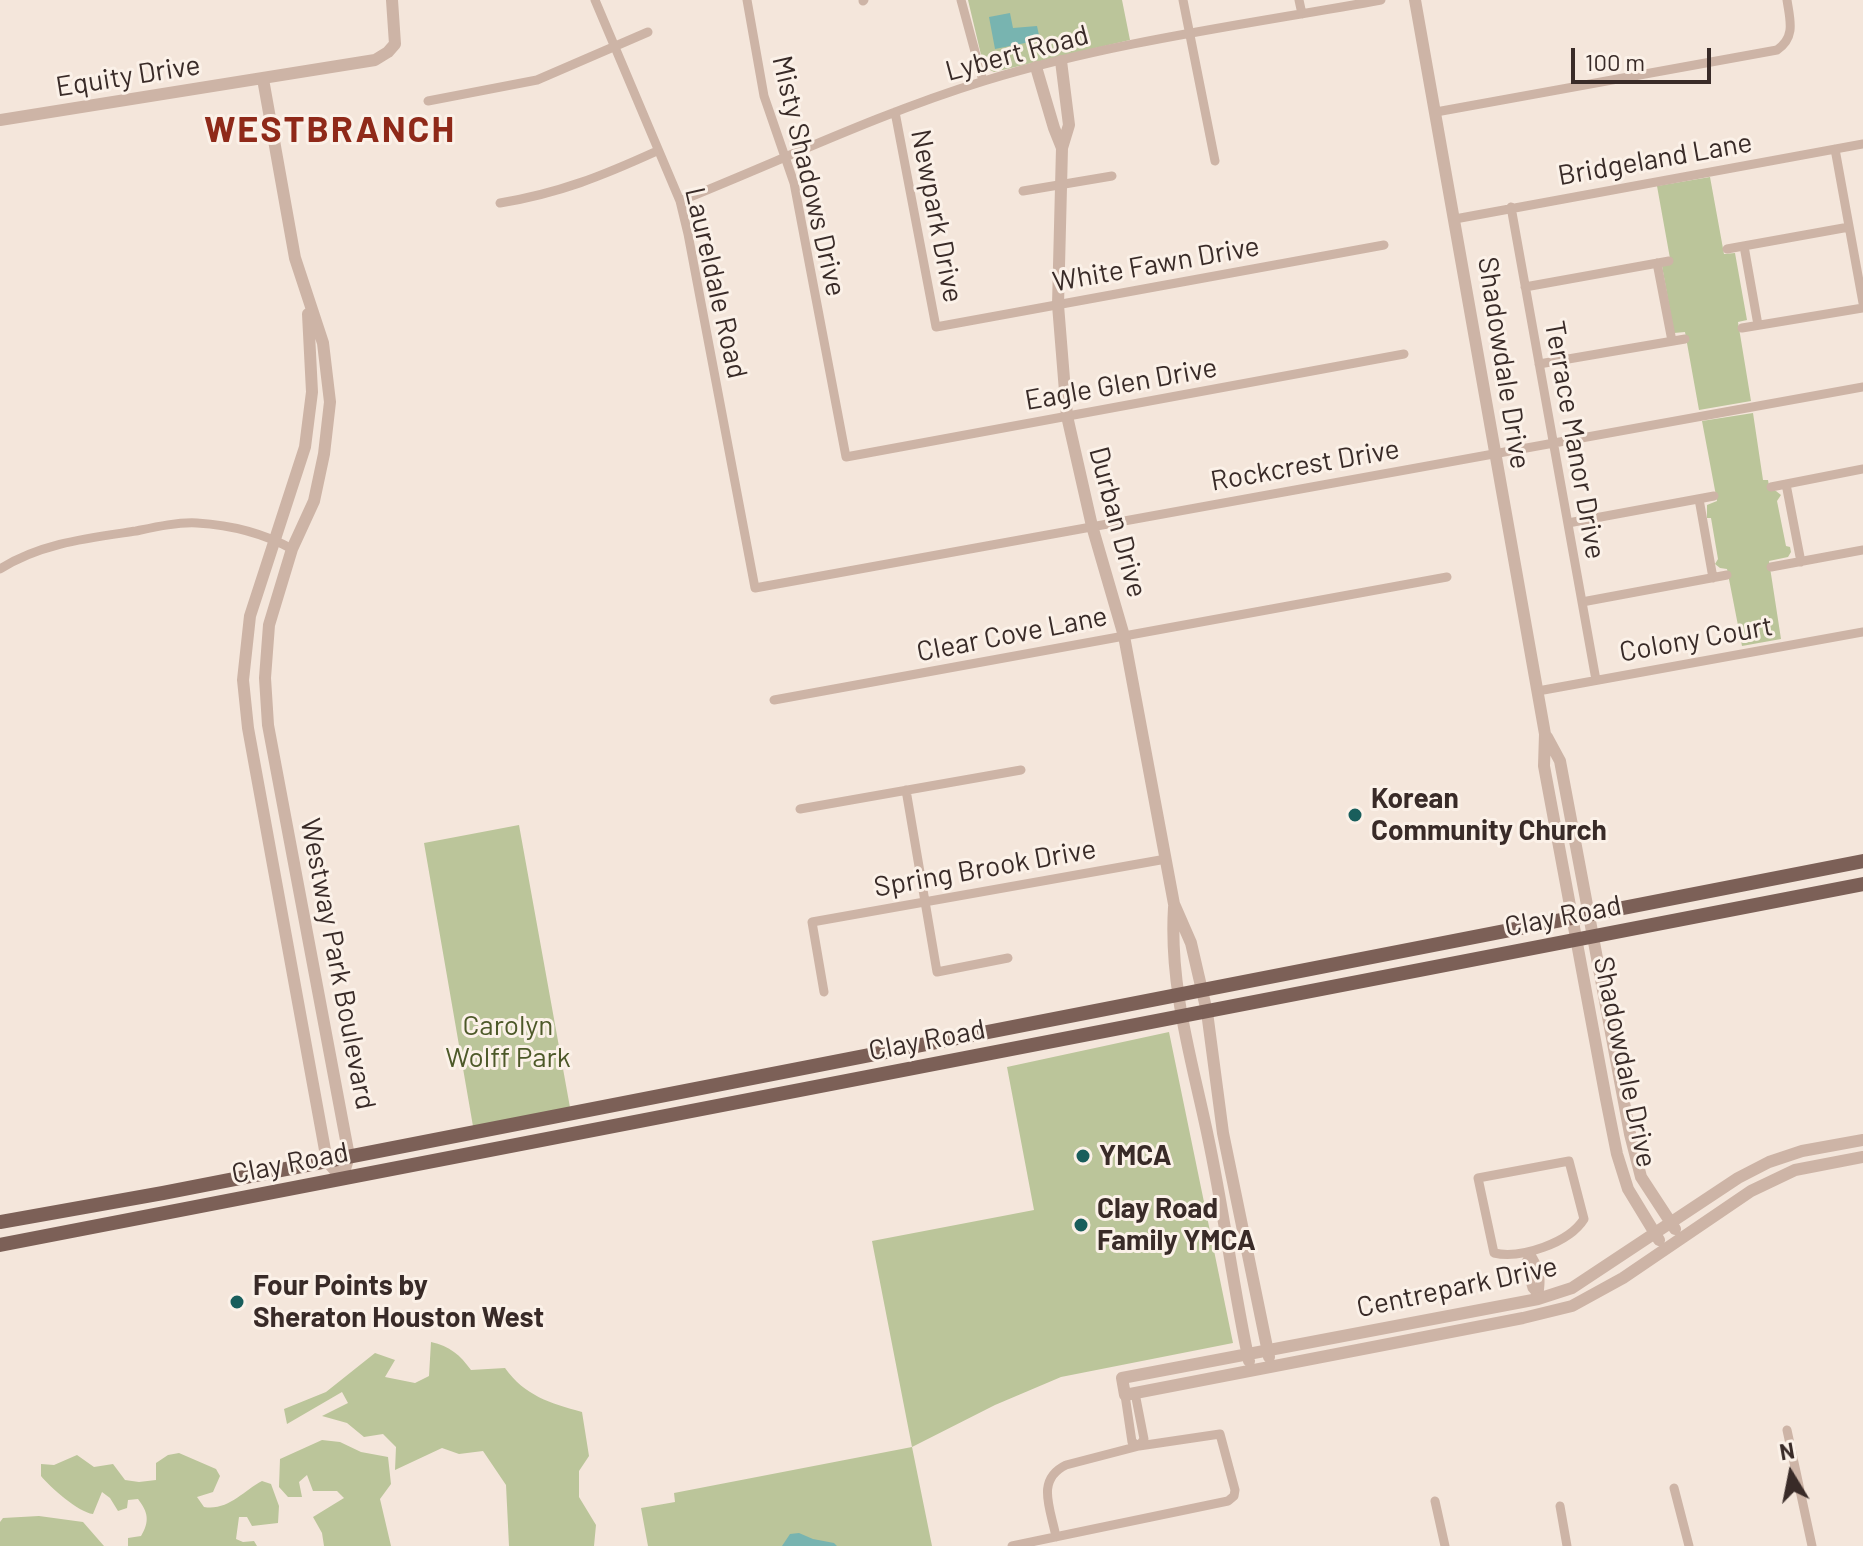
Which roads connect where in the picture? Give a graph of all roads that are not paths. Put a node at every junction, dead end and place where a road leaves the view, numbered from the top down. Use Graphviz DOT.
graph roads {
  1 [pos="392,0"];
  2 [pos="595,0"];
  3 [pos="747,0"];
  4 [pos="961,0"];
  5 [pos="1183,0"];
  6 [pos="1299,0"];
  7 [pos="1381,0"];
  8 [pos="1415,0"];
  9 [pos="1787,0"];
  10 [pos="1302,14"];
  11 [pos="648,32"];
  12 [pos="1189,35"];
  13 [pos="614,47"];
  14 [pos="1061,61"];
  15 [pos="1036,67"];
  16 [pos="263,79"];
  17 [pos="983,81"];
  18 [pos="428,101"];
  19 [pos="895,112"];
  20 [pos="1436,112"];
  21 [pos="0,120"];
  22 [pos="1863,144"];
  23 [pos="1062,148"];
  24 [pos="1835,149"];
  25 [pos="657,151"];
  26 [pos="785,159"];
  27 [pos="1215,161"];
  28 [pos="1112,176"];
  29 [pos="1063,184"];
  30 [pos="1023,191"];
  31 [pos="680,201"];
  32 [pos="500,203"];
  33 [pos="1511,207"];
  34 [pos="1455,219"];
  35 [pos="1849,227"];
  36 [pos="1384,245"];
  37 [pos="1744,246"];
  38 [pos="1727,249"];
  39 [pos="1669,261"];
  40 [pos="1657,263"];
  41 [pos="1525,287"];
  42 [pos="307,299"];
  43 [pos="1058,305"];
  44 [pos="1863,306"];
  45 [pos="1758,325"];
  46 [pos="936,327"];
  47 [pos="1742,328"];
  48 [pos="1685,339"];
  49 [pos="1672,341"];
  50 [pos="1404,354"];
  51 [pos="1539,364"];
  52 [pos="1863,387"];
  53 [pos="1067,416"];
  54 [pos="1553,444"];
  55 [pos="1494,454"];
  56 [pos="846,457"];
  57 [pos="1863,469"];
  58 [pos="1786,484"];
  59 [pos="1771,487"];
  60 [pos="1714,496"];
  61 [pos="1699,499"];
  62 [pos="1568,523"];
  63 [pos="1092,526"];
  64 [pos="275,539"];
  65 [pos="292,549"];
  66 [pos="1863,550"];
  67 [pos="1801,562"];
  68 [pos="1771,567"];
  69 [pos="0,569"];
  70 [pos="1727,575"];
  71 [pos="1447,577"];
  72 [pos="1713,578"];
  73 [pos="755,588"];
  74 [pos="1582,602"];
  75 [pos="1863,632"];
  76 [pos="1124,636"];
  77 [pos="1596,680"];
  78 [pos="1538,691"];
  79 [pos="774,700"];
  80 [pos="1545,734"];
  81 [pos="1021,770"];
  82 [pos="906,790"];
  83 [pos="800,809"];
  84 [pos="1166,859"];
  85 [pos="1863,861"];
  86 [pos="1805,873"];
  87 [pos="1863,884"];
  88 [pos="1810,894"];
  89 [pos="924,901"];
  90 [pos="1174,904"];
  91 [pos="1590,915"];
  92 [pos="1571,918"];
  93 [pos="1594,937"];
  94 [pos="1574,940"];
  95 [pos="1008,958"];
  96 [pos="1337,965"];
  97 [pos="1339,986"];
  98 [pos="824,992"];
  99 [pos="1202,992"];
  100 [pos="1177,997"];
  101 [pos="1207,1012"];
  102 [pos="1180,1016"];
  103 [pos="1023,1026"];
  104 [pos="1026,1047"];
  105 [pos="864,1057"];
  106 [pos="869,1078"];
  107 [pos="717,1085"];
  108 [pos="1623,1096"];
  109 [pos="1606,1099"];
  110 [pos="722,1106"];
  111 [pos="584,1111"];
  112 [pos="589,1132"];
  113 [pos="1863,1140"];
  114 [pos="349,1156"];
  115 [pos="1863,1157"];
  116 [pos="1781,1158"];
  117 [pos="327,1161"];
  118 [pos="1786,1175"];
  119 [pos="342,1179"];
  120 [pos="163,1193"];
  121 [pos="167,1215"];
  122 [pos="7,1221"];
  123 [pos="1670,1225"];
  124 [pos="1656,1235"];
  125 [pos="1682,1238"];
  126 [pos="19,1241"];
  127 [pos="0,1245"];
  128 [pos="1665,1249"];
  129 [pos="1530,1254"];
  130 [pos="1538,1297"];
  131 [pos="1544,1313"];
  132 [pos="1401,1325"];
  133 [pos="1403,1340"];
  134 [pos="1268,1351"];
  135 [pos="1248,1355"];
  136 [pos="1271,1365"];
  137 [pos="1251,1369"];
  138 [pos="1130,1394"];
  139 [pos="1141,1421"];
  140 [pos="1129,1423"];
  141 [pos="1787,1430"];
  142 [pos="1139,1446"];
  143 [pos="1674,1488"];
  144 [pos="1435,1501"];
  145 [pos="1560,1506"];
  146 [pos="1056,1537"];
  147 [pos="1012,1546"];
  148 [pos="1445,1546"];
  149 [pos="1567,1546"];
  150 [pos="1689,1546"];
  151 [pos="1812,1546"];
  1 -- 16 [label="street"];
  2 -- 13 [label="street, Laureldale Road"];
  3 -- 26 [label="street, Misty Shadows Drive"];
  4 -- 17 [label="street"];
  5 -- 12 [label="street"];
  6 -- 10 [label="street"];
  7 -- 10 [label="street, Lybert Road"];
  8 -- 20 [label="street, Shadowdale Drive"];
  9 -- 20 [label="street"];
  10 -- 12 [label="street, Lybert Road"];
  11 -- 13 [label="street"];
  12 -- 14 [label="street, Lybert Road"];
  12 -- 27 [label="street"];
  13 -- 18 [label="street"];
  13 -- 25 [label="street, Laureldale Road"];
  14 -- 15 [label="street, Lybert Road"];
  14 -- 23 [label="street, Durban Drive"];
  15 -- 17 [label="street, Lybert Road"];
  15 -- 23 [label="street, Durban Drive"];
  16 -- 21 [label="street, Equity Drive"];
  16 -- 42 [label="street, Westway Park Boulevard"];
  17 -- 19 [label="street, Lybert Road"];
  19 -- 26 [label="street, Lybert Road"];
  19 -- 46 [label="street, Newpark Drive"];
  20 -- 34 [label="street, Shadowdale Drive"];
  22 -- 24 [label="street, Bridgeland Lane"];
  23 -- 29 [label="street, Durban Drive"];
  24 -- 33 [label="street, Bridgeland Lane"];
  24 -- 35 [label="street"];
  25 -- 31 [label="street, Laureldale Road"];
  25 -- 32 [label="street"];
  26 -- 31 [label="street, Lybert Road"];
  26 -- 56 [label="street, Misty Shadows Drive"];
  28 -- 29 [label="street"];
  29 -- 30 [label="street"];
  29 -- 43 [label="street, Durban Drive"];
  31 -- 73 [label="street, Laureldale Road"];
  33 -- 34 [label="street, Bridgeland Lane"];
  33 -- 41 [label="street, Terrace Manor Drive"];
  34 -- 55 [label="street, Shadowdale Drive"];
  35 -- 37 [label="street"];
  35 -- 44 [label="street"];
  36 -- 43 [label="street, White Fawn Drive"];
  37 -- 38 [label="street"];
  37 -- 45 [label="street"];
  39 -- 40 [label="street"];
  40 -- 41 [label="street"];
  40 -- 49 [label="street"];
  41 -- 51 [label="street, Terrace Manor Drive"];
  42 -- 64 [label="street, Westway Park Boulevard"];
  42 -- 65 [label="street, Westway Park Boulevard"];
  43 -- 46 [label="street, White Fawn Drive"];
  43 -- 53 [label="street, Durban Drive"];
  44 -- 45 [label="street"];
  45 -- 47 [label="street"];
  48 -- 49 [label="street"];
  49 -- 51 [label="street"];
  50 -- 53 [label="street, Eagle Glen Drive"];
  51 -- 54 [label="street, Terrace Manor Drive"];
  52 -- 54 [label="street, Rockcrest Drive"];
  53 -- 56 [label="street, Eagle Glen Drive"];
  53 -- 63 [label="street, Durban Drive"];
  54 -- 55 [label="street, Rockcrest Drive"];
  54 -- 62 [label="street, Terrace Manor Drive"];
  55 -- 63 [label="street, Rockcrest Drive"];
  55 -- 78 [label="street, Shadowdale Drive"];
  57 -- 58 [label="street"];
  58 -- 59 [label="street"];
  58 -- 67 [label="street"];
  60 -- 61 [label="street"];
  61 -- 62 [label="street"];
  61 -- 72 [label="street"];
  62 -- 74 [label="street, Terrace Manor Drive"];
  63 -- 73 [label="street, Rockcrest Drive"];
  63 -- 76 [label="street, Durban Drive"];
  64 -- 65 [label="street"];
  64 -- 69 [label="street"];
  64 -- 117 [label="street, Westway Park Boulevard"];
  65 -- 114 [label="street, Westway Park Boulevard"];
  66 -- 67 [label="street"];
  67 -- 68 [label="street"];
  70 -- 72 [label="street"];
  71 -- 76 [label="street, Clear Cove Lane"];
  72 -- 74 [label="street"];
  74 -- 77 [label="street, Terrace Manor Drive"];
  75 -- 77 [label="street, Colony Court"];
  76 -- 79 [label="street, Clear Cove Lane"];
  76 -- 84 [label="street, Durban Drive"];
  77 -- 78 [label="street, Colony Court"];
  78 -- 80 [label="street, Shadowdale Drive"];
  80 -- 91 [label="street, Shadowdale Drive"];
  80 -- 92 [label="street, Shadowdale Drive"];
  81 -- 82 [label="street"];
  82 -- 83 [label="street"];
  82 -- 89 [label="street"];
  84 -- 89 [label="street, Spring Brook Drive"];
  84 -- 90 [label="street, Durban Drive"];
  85 -- 86 [label="main road, Clay Road"];
  86 -- 88 [label="main road"];
  86 -- 91 [label="main road, Clay Road"];
  87 -- 88 [label="main road, Clay Road"];
  88 -- 93 [label="main road, Clay Road"];
  89 -- 95 [label="street"];
  89 -- 98 [label="street, Spring Brook Drive"];
  90 -- 99 [label="street, Durban Drive"];
  90 -- 100 [label="street, Durban Drive"];
  91 -- 92 [label="main road, Clay Road"];
  91 -- 93 [label="street, Shadowdale Drive"];
  92 -- 94 [label="street, Shadowdale Drive"];
  92 -- 96 [label="main road, Clay Road"];
  93 -- 94 [label="main road, Clay Road"];
  93 -- 108 [label="street, Shadowdale Drive"];
  94 -- 97 [label="main road, Clay Road"];
  94 -- 109 [label="street, Shadowdale Drive"];
  96 -- 97 [label="main road"];
  96 -- 99 [label="main road, Clay Road"];
  97 -- 101 [label="main road, Clay Road"];
  99 -- 100 [label="main road, Clay Road"];
  99 -- 101 [label="street, Durban Drive"];
  100 -- 102 [label="street, Durban Drive"];
  100 -- 103 [label="main road, Clay Road"];
  101 -- 102 [label="main road, Clay Road"];
  101 -- 134 [label="street, Durban Drive"];
  102 -- 104 [label="main road, Clay Road"];
  102 -- 135 [label="street, Durban Drive"];
  103 -- 104 [label="main road"];
  103 -- 105 [label="main road, Clay Road"];
  104 -- 106 [label="main road, Clay Road"];
  105 -- 106 [label="main road"];
  105 -- 107 [label="main road, Clay Road"];
  106 -- 110 [label="main road, Clay Road"];
  107 -- 110 [label="main road"];
  107 -- 111 [label="main road, Clay Road"];
  108 -- 109 [label="street"];
  108 -- 123 [label="street, Shadowdale Drive"];
  109 -- 124 [label="street, Shadowdale Drive"];
  110 -- 112 [label="main road, Clay Road"];
  111 -- 112 [label="main road"];
  111 -- 114 [label="main road, Clay Road"];
  112 -- 119 [label="main road, Clay Road"];
  113 -- 116 [label="street, Centrepark Drive"];
  114 -- 117 [label="main road, Clay Road"];
  114 -- 119 [label="street, Westway Park Boulevard"];
  115 -- 118 [label="street, Centrepark Drive"];
  116 -- 118 [label="street"];
  116 -- 123 [label="street, Centrepark Drive"];
  117 -- 119 [label="street, Westway Park Boulevard"];
  117 -- 120 [label="main road, Clay Road"];
  118 -- 125 [label="street, Centrepark Drive"];
  119 -- 121 [label="main road, Clay Road"];
  120 -- 121 [label="main road"];
  120 -- 122 [label="main road, Clay Road"];
  121 -- 126 [label="main road, Clay Road"];
  122 -- 126 [label="main road"];
  123 -- 124 [label="street, Centrepark Drive"];
  123 -- 125 [label="street, Shadowdale Drive"];
  124 -- 128 [label="street, Shadowdale Drive"];
  124 -- 130 [label="street, Centrepark Drive"];
  125 -- 128 [label="street, Centrepark Drive"];
  126 -- 127 [label="main road, Clay Road"];
  128 -- 131 [label="street, Centrepark Drive"];
  129 -- 129 [label="street"];
  129 -- 130 [label="street"];
  130 -- 131 [label="street"];
  130 -- 132 [label="street, Centrepark Drive"];
  131 -- 133 [label="street, Centrepark Drive"];
  132 -- 133 [label="street"];
  132 -- 134 [label="street, Centrepark Drive"];
  133 -- 136 [label="street, Centrepark Drive"];
  134 -- 135 [label="street, Centrepark Drive"];
  134 -- 136 [label="street, Durban Drive"];
  135 -- 137 [label="street, Durban Drive"];
  135 -- 138 [label="street, Centrepark Drive"];
  136 -- 137 [label="street, Centrepark Drive"];
  137 -- 138 [label="street, Centrepark Drive"];
  138 -- 139 [label="street"];
  138 -- 140 [label="street"];
  139 -- 140 [label="street"];
  139 -- 142 [label="street"];
  140 -- 142 [label="street"];
  141 -- 151 [label="street"];
  142 -- 146 [label="street"];
  142 -- 146 [label="street"];
  143 -- 150 [label="street"];
  144 -- 148 [label="street"];
  145 -- 149 [label="street"];
  146 -- 147 [label="street"];
}
